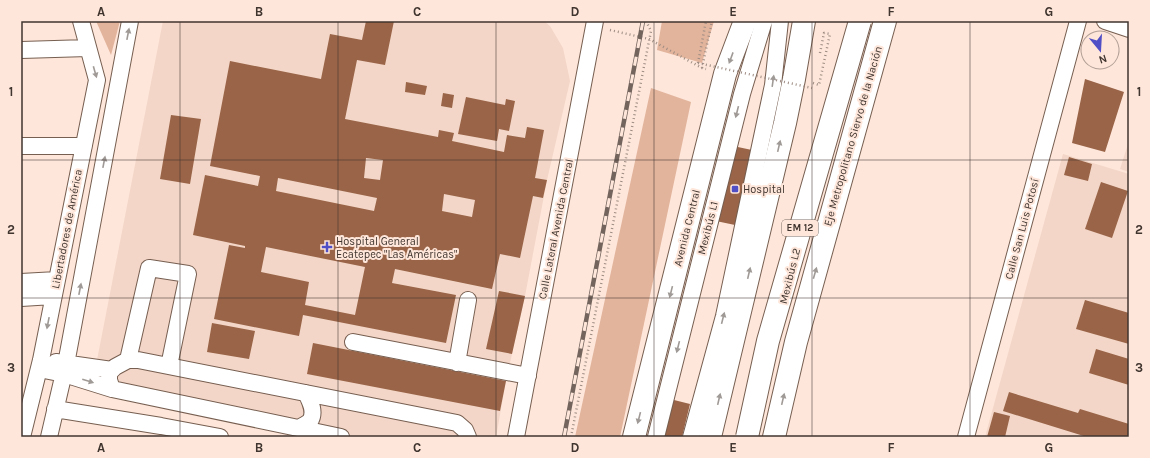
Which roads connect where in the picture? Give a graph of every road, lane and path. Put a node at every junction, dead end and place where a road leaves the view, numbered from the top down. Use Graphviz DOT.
graph roads {
  1 [pos="81,21"];
  2 [pos="130,21"];
  3 [pos="646,21"];
  4 [pos="706,21"];
  5 [pos="712,21"];
  6 [pos="745,21"];
  7 [pos="764,21"];
  8 [pos="780,21"];
  9 [pos="804,21"];
  10 [pos="855,21"];
  11 [pos="860,21"];
  12 [pos="885,21"];
  13 [pos="1078,21"];
  14 [pos="1105,21"];
  15 [pos="595,24"];
  16 [pos="1129,29"];
  17 [pos="649,39"];
  18 [pos="88,48"];
  19 [pos="21,50"];
  20 [pos="820,54"];
  21 [pos="702,68"];
  22 [pos="725,74"];
  23 [pos="813,81"];
  24 [pos="819,85"];
  25 [pos="21,146"];
  26 [pos="84,146"];
  27 [pos="57,280"];
  28 [pos="21,282"];
  29 [pos="54,296"];
  30 [pos="21,298"];
  31 [pos="468,300"];
  32 [pos="353,342"];
  33 [pos="128,360"];
  34 [pos="457,362"];
  35 [pos="40,364"];
  36 [pos="169,366"];
  37 [pos="65,369"];
  38 [pos="112,370"];
  39 [pos="528,376"];
  40 [pos="112,389"];
  41 [pos="306,393"];
  42 [pos="55,409"];
  43 [pos="299,428"];
  44 [pos="160,432"];
  45 [pos="22,437"];
  46 [pos="49,437"];
  47 [pos="220,437"];
  48 [pos="341,437"];
  49 [pos="468,437"];
  50 [pos="516,437"];
  51 [pos="571,437"];
  52 [pos="634,437"];
  53 [pos="656,437"];
  54 [pos="691,437"];
  55 [pos="710,437"];
  56 [pos="748,437"];
  57 [pos="774,437"];
  58 [pos="966,437"];
  1 -- 18 [label="street, Libertadores de América"];
  37 -- 2 [label="street, one-way"];
  3 -- 17 [label="path"];
  4 -- 23 [label="path, bridge"];
  5 -- 21 [label="path"];
  6 -- 22 [label="highway, Avenida Central, one-way"];
  7 -- 53 [label="street, Mexibús L1, one-way"];
  54 -- 8 [label="street, one-way"];
  55 -- 9 [label="highway, one-way"];
  10 -- 56 [label="street, Mexibús L2"];
  11 -- 56 [label="highway, EM 12, bridge"];
  57 -- 12 [label="highway, Eje Metropolitano Siervo de la Nación / EM 12, one-way"];
  13 -- 58 [label="street, Calle San Luis Potosí"];
  14 -- 16 [label="street"];
  15 -- 17 [label="path"];
  15 -- 39 [label="street, Calle Lateral Avenida Central"];
  17 -- 21 [label="path"];
  17 -- 51 [label="path"];
  18 -- 19 [label="street"];
  18 -- 26 [label="street, Libertadores de América, one-way"];
  20 -- 24 [label="path"];
  21 -- 22 [label="path"];
  22 -- 52 [label="highway, Avenida Central, one-way"];
  25 -- 26 [label="street"];
  26 -- 27 [label="street, Libertadores de América"];
  27 -- 28 [label="street"];
  27 -- 29 [label="street, Libertadores de América"];
  29 -- 30 [label="street"];
  29 -- 35 [label="street, Libertadores de América, one-way"];
  31 -- 34 [label="street"];
  32 -- 34 [label="street"];
  33 -- 36 [label="street"];
  33 -- 36 [label="street"];
  33 -- 38 [label="street"];
  34 -- 39 [label="street"];
  35 -- 37 [label="street"];
  35 -- 45 [label="street, Libertadores de América"];
  36 -- 41 [label="street"];
  37 -- 38 [label="street"];
  37 -- 40 [label="street, one-way"];
  37 -- 42 [label="street"];
  38 -- 40 [label="street"];
  39 -- 50 [label="street, Calle Lateral Avenida Central"];
  40 -- 43 [label="street"];
  41 -- 43 [label="street"];
  41 -- 49 [label="street"];
  42 -- 44 [label="street"];
  42 -- 46 [label="street"];
  43 -- 48 [label="street"];
  44 -- 47 [label="street"];
}
